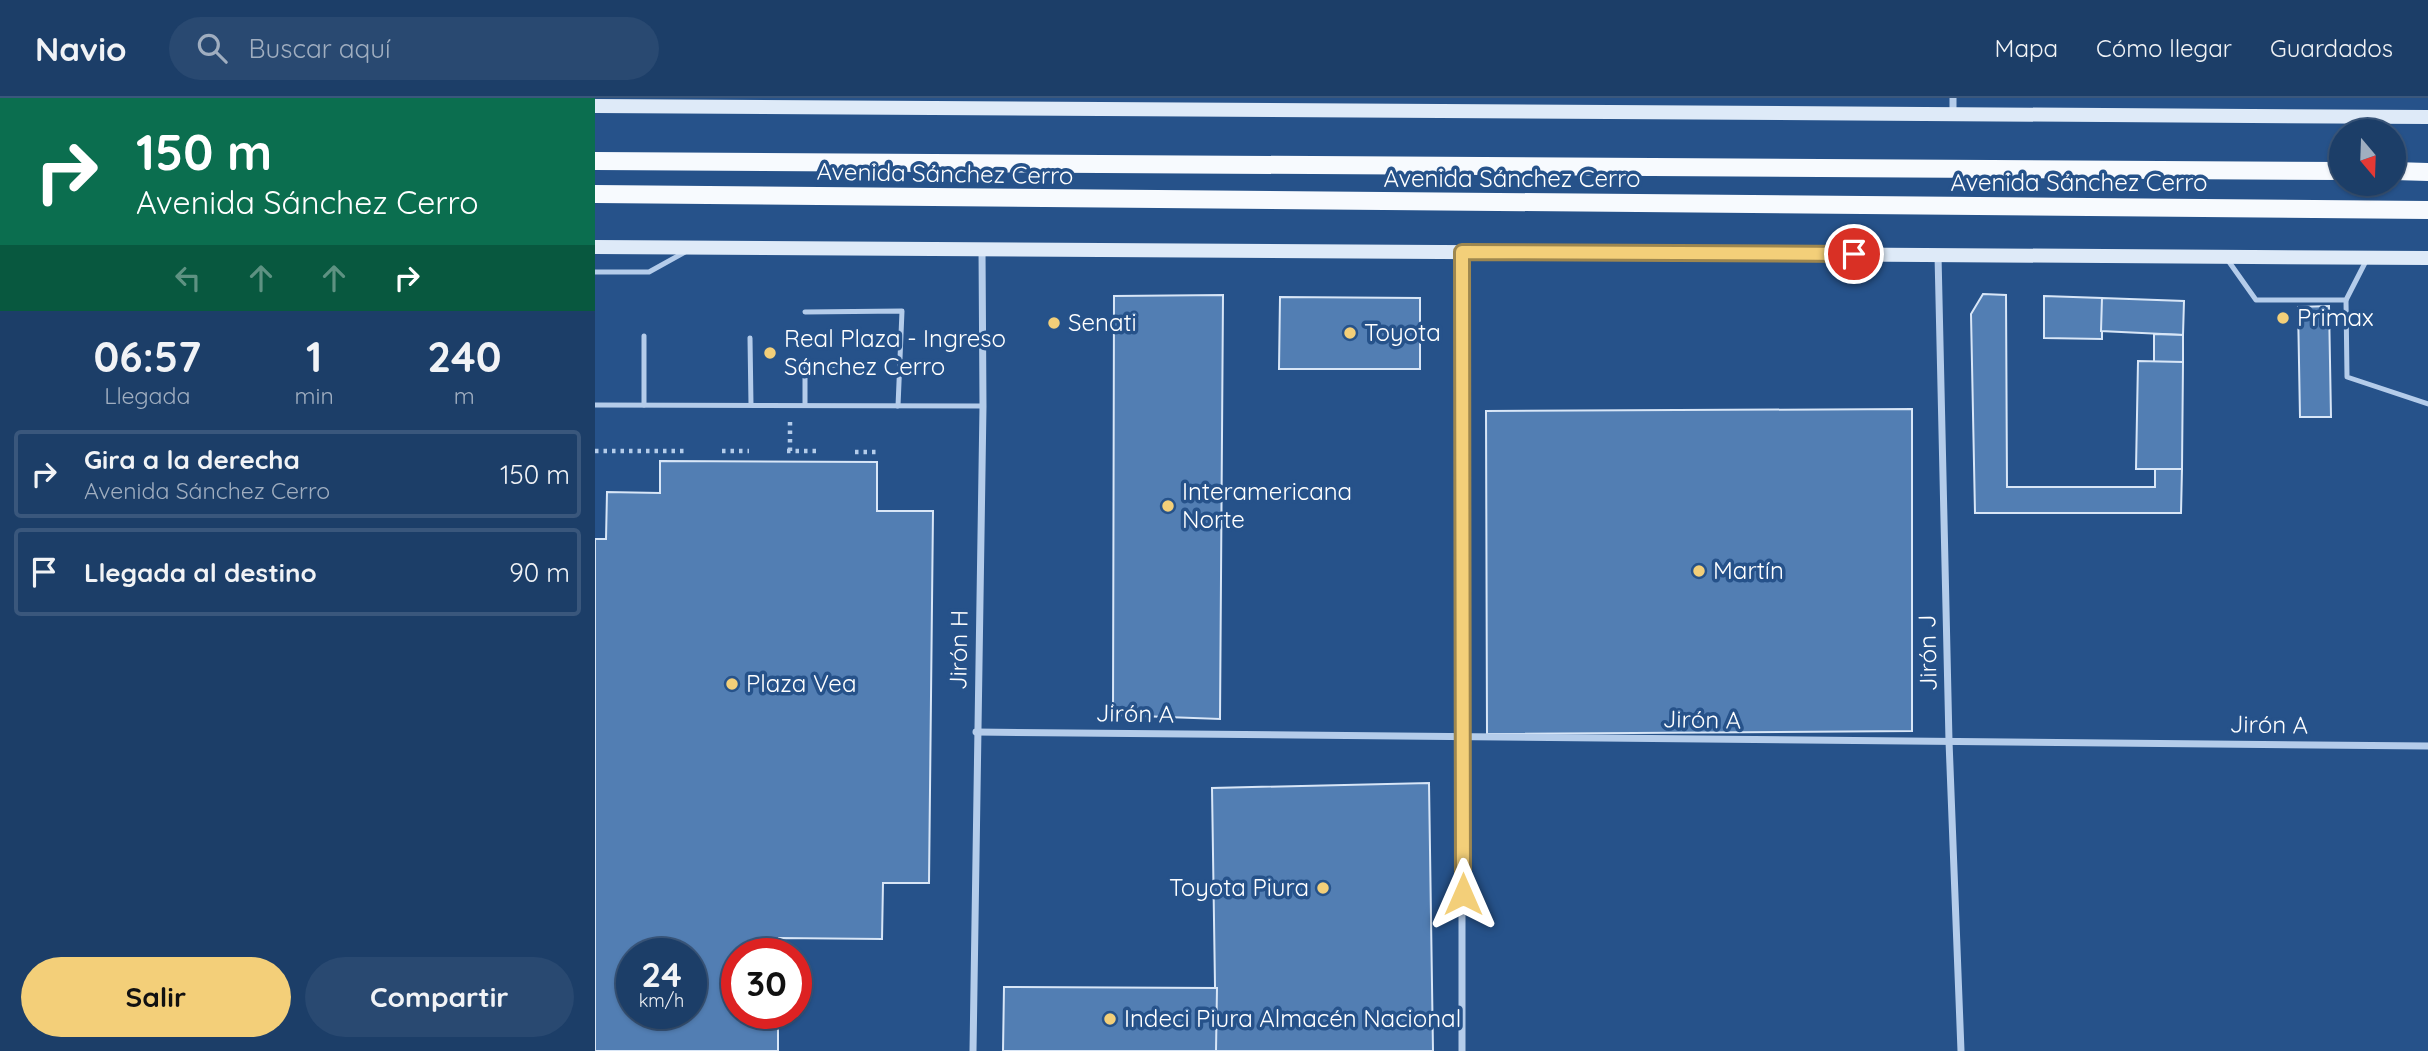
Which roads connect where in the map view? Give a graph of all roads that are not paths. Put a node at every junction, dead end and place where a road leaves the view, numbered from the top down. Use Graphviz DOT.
graph roads {
  1 [pos="984,103"];
  2 [pos="1464,105"];
  3 [pos="1953,105"];
  4 [pos="595,106"];
  5 [pos="2428,117"];
  6 [pos="595,161"];
  7 [pos="2329,171"];
  8 [pos="2406,171"];
  9 [pos="2428,172"];
  10 [pos="595,194"];
  11 [pos="2428,210"];
  12 [pos="595,247"];
  13 [pos="692,248"];
  14 [pos="982,250"];
  15 [pos="1462,252"];
  16 [pos="1938,255"];
  17 [pos="2225,257"];
  18 [pos="2367,258"];
  19 [pos="2428,258"];
  20 [pos="595,272"];
  21 [pos="2346,300"];
  22 [pos="805,312"];
  23 [pos="644,336"];
  24 [pos="750,338"];
  25 [pos="852,365"];
  26 [pos="2428,404"];
  27 [pos="595,405"];
  28 [pos="644,405"];
  29 [pos="751,405"];
  30 [pos="806,405"];
  31 [pos="898,406"];
  32 [pos="983,406"];
  33 [pos="976,732"];
  34 [pos="1463,737"];
  35 [pos="1949,741"];
  36 [pos="2428,746"];
  37 [pos="972,1051"];
  38 [pos="1462,1051"];
  39 [pos="1961,1051"];
  1 -- 2 [label="main road"];
  1 -- 4 [label="main road"];
  2 -- 3 [label="main road"];
  3 -- 5 [label="main road"];
  6 -- 7 [label="main road, Avenida Sánchez Cerro"];
  8 -- 9 [label="main road"];
  10 -- 11 [label="main road, Avenida Sánchez Cerro"];
  12 -- 13 [label="main road"];
  13 -- 14 [label="main road"];
  13 -- 20 [label="lane"];
  14 -- 15 [label="main road"];
  14 -- 32 [label="street, Jirón H"];
  15 -- 16 [label="main road"];
  15 -- 34 [label="street"];
  16 -- 17 [label="main road"];
  16 -- 35 [label="street, Jirón J"];
  17 -- 18 [label="main road"];
  17 -- 21 [label="lane"];
  18 -- 19 [label="main road"];
  18 -- 21 [label="lane"];
  21 -- 26 [label="lane"];
  22 -- 31 [label="lane"];
  23 -- 28 [label="lane"];
  24 -- 29 [label="lane"];
  25 -- 30 [label="lane"];
  27 -- 28 [label="lane"];
  28 -- 29 [label="lane"];
  29 -- 30 [label="lane"];
  30 -- 31 [label="lane"];
  31 -- 32 [label="lane"];
  32 -- 33 [label="street, Jirón H"];
  33 -- 34 [label="street, Jirón A"];
  33 -- 37 [label="street, Jirón H"];
  34 -- 35 [label="street, Jirón A"];
  34 -- 38 [label="street"];
  35 -- 36 [label="street, Jirón A"];
  35 -- 39 [label="street, Jirón J"];
}
